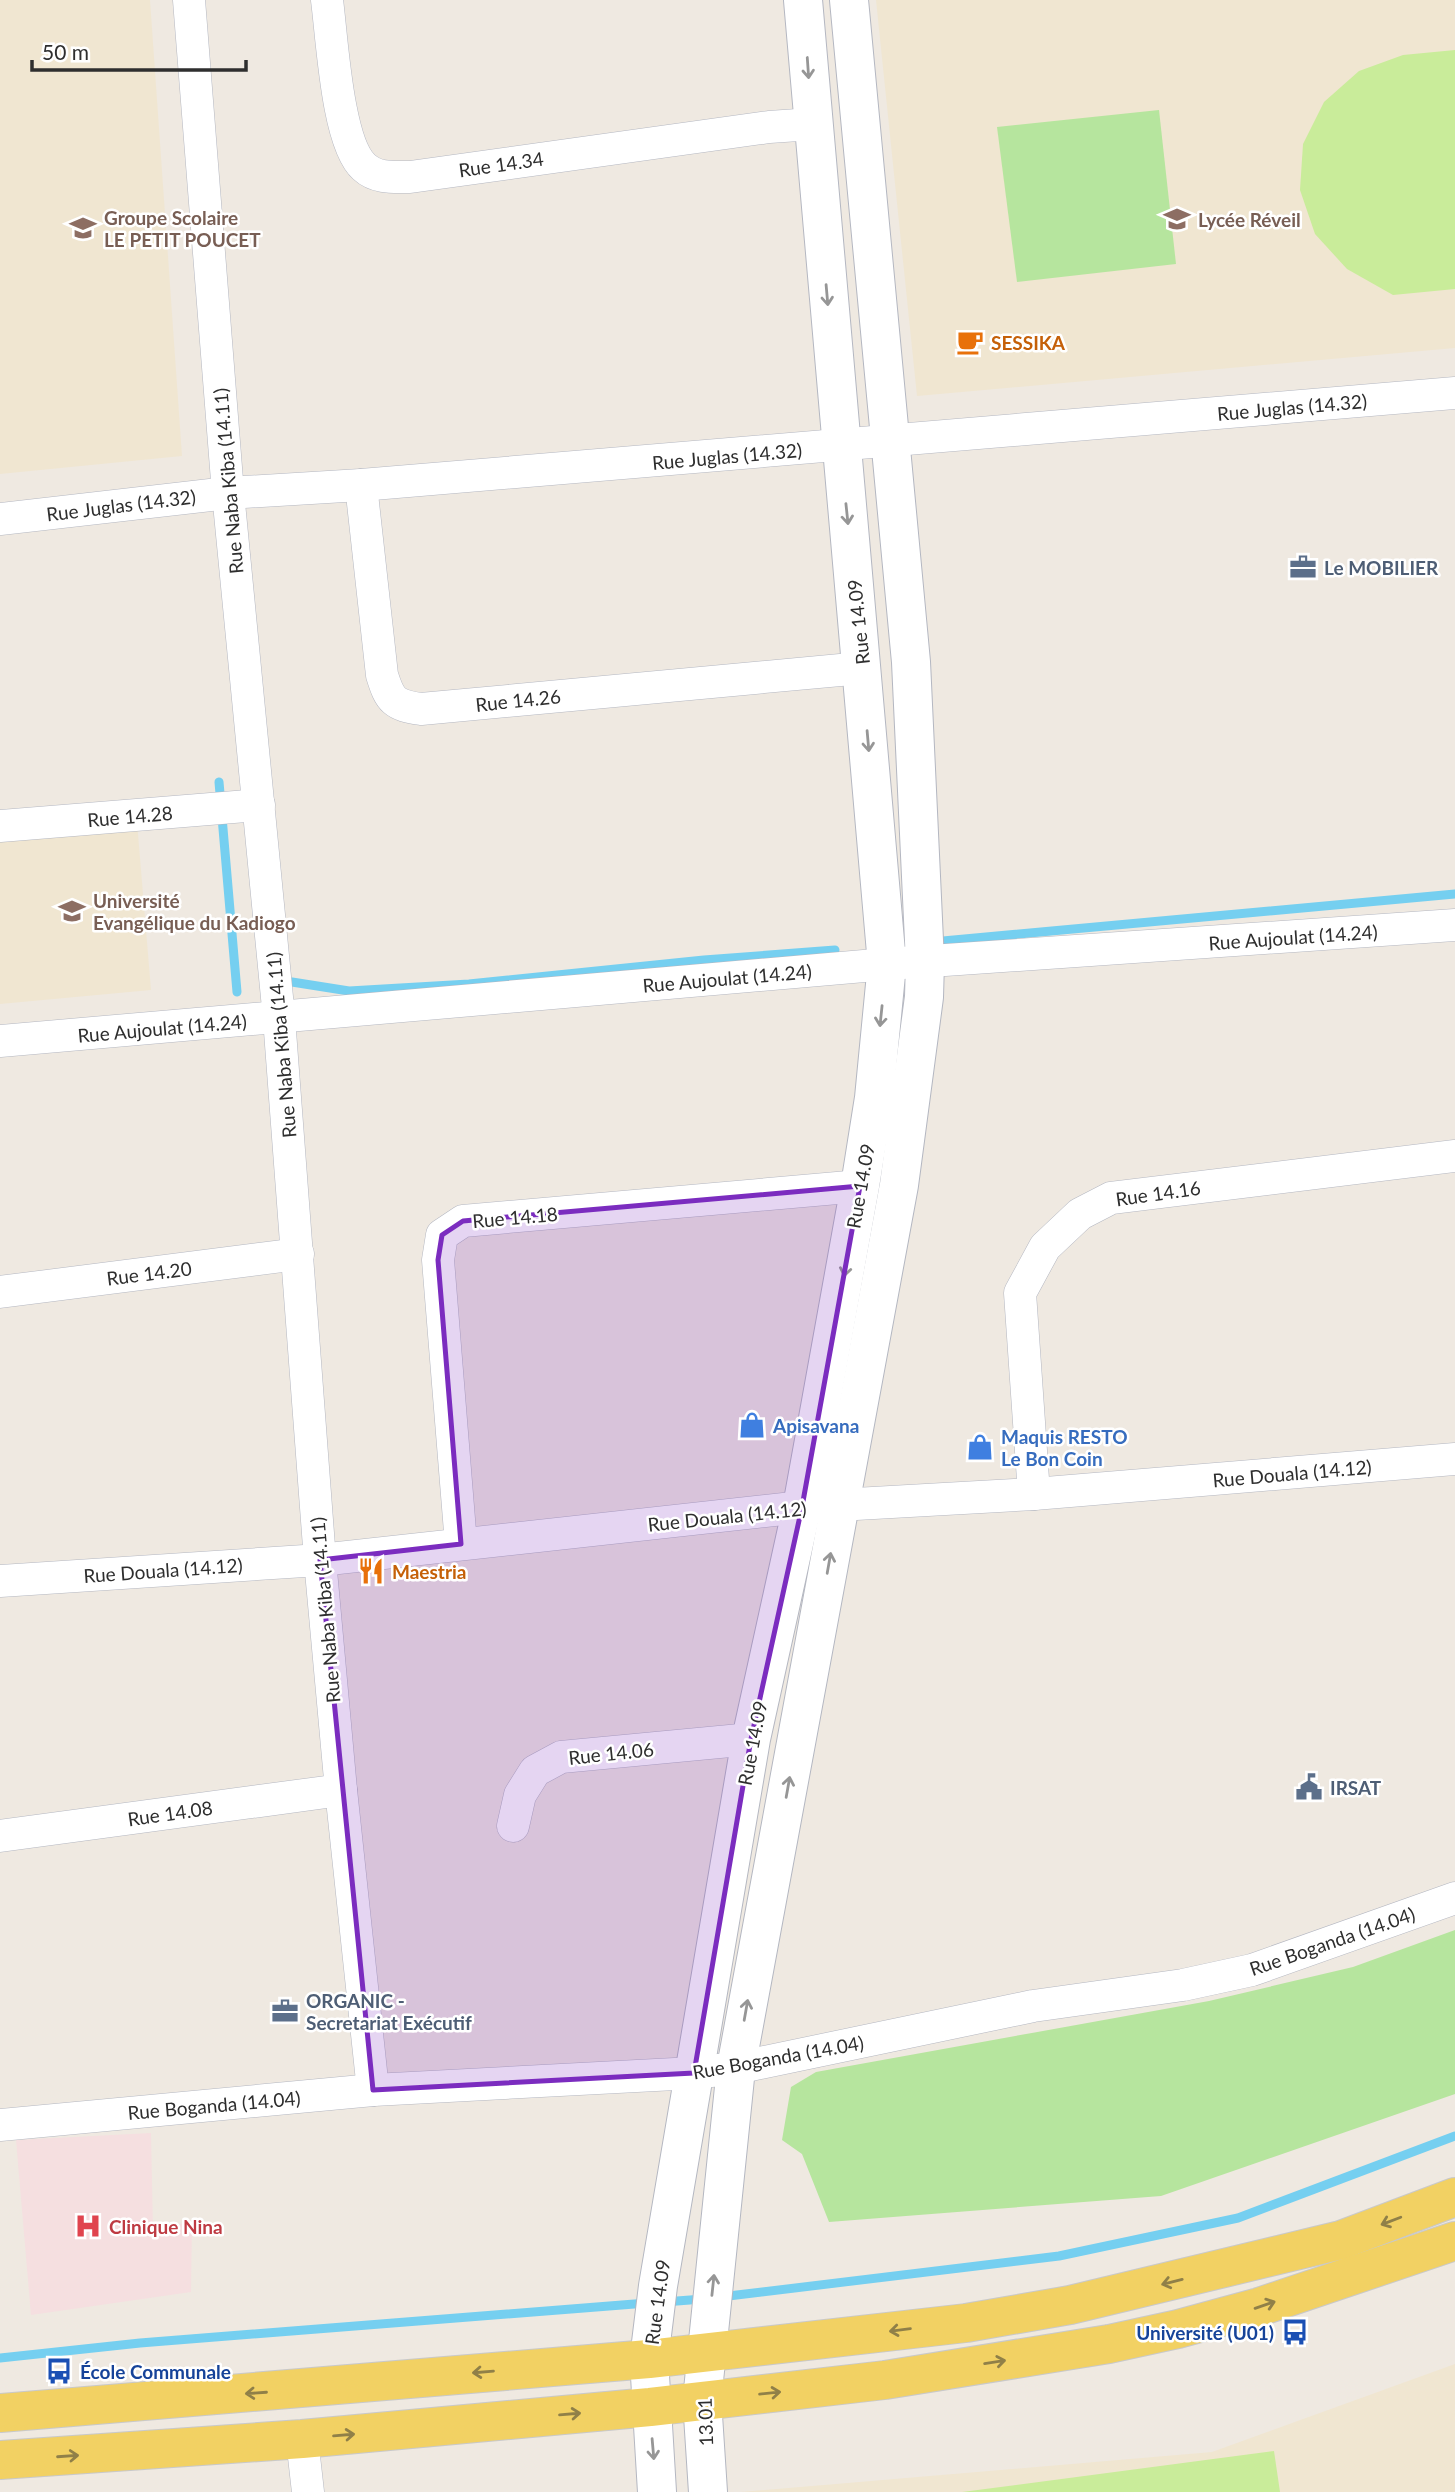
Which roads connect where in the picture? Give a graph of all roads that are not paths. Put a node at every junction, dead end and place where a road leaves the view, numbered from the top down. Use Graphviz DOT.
graph roads {
  1 [pos="189,0"];
  2 [pos="327,0"];
  3 [pos="803,0"];
  4 [pos="849,0"];
  5 [pos="813,124"];
  6 [pos="1455,393"];
  7 [pos="889,440"];
  8 [pos="840,446"];
  9 [pos="361,485"];
  10 [pos="228,493"];
  11 [pos="0,519"];
  12 [pos="862,668"];
  13 [pos="260,805"];
  14 [pos="0,827"];
  15 [pos="1455,925"];
  16 [pos="925,962"];
  17 [pos="887,964"];
  18 [pos="279,1018"];
  19 [pos="0,1041"];
  20 [pos="1455,1156"];
  21 [pos="860,1186"];
  22 [pos="298,1254"];
  23 [pos="0,1292"];
  24 [pos="1455,1459"];
  25 [pos="1034,1494"];
  26 [pos="839,1506"];
  27 [pos="802,1507"];
  28 [pos="461,1544"];
  29 [pos="320,1560"];
  30 [pos="0,1581"];
  31 [pos="751,1740"];
  32 [pos="341,1790"];
  33 [pos="513,1826"];
  34 [pos="0,1836"];
  35 [pos="1455,1898"];
  36 [pos="736,2068"];
  37 [pos="694,2073"];
  38 [pos="373,2090"];
  39 [pos="0,2125"];
  40 [pos="1455,2197"];
  41 [pos="1455,2241"];
  42 [pos="708,2353"];
  43 [pos="649,2359"];
  44 [pos="702,2400"];
  45 [pos="650,2407"];
  46 [pos="0,2413"];
  47 [pos="302,2439"];
  48 [pos="0,2460"];
  49 [pos="308,2492"];
  50 [pos="657,2492"];
  51 [pos="708,2492"];
  1 -- 10 [label="street, Rue Naba Kiba (14.11)"];
  2 -- 5 [label="street, Rue 14.34"];
  3 -- 5 [label="street, Rue 14.09, one-way"];
  4 -- 7 [label="street, Rue 14.09"];
  5 -- 8 [label="street, Rue 14.09, one-way"];
  6 -- 7 [label="street, Rue Juglas (14.32)"];
  7 -- 8 [label="street, Rue Juglas (14.32)"];
  7 -- 16 [label="street, Rue 14.09"];
  8 -- 9 [label="street, Rue Juglas (14.32)"];
  8 -- 12 [label="street, Rue 14.09, one-way"];
  9 -- 10 [label="street, Rue Juglas (14.32)"];
  9 -- 12 [label="street, Rue 14.26"];
  10 -- 11 [label="street, Rue Juglas (14.32)"];
  10 -- 13 [label="street, Rue Naba Kiba (14.11)"];
  12 -- 17 [label="street, Rue 14.09, one-way"];
  13 -- 14 [label="street, Rue 14.28"];
  13 -- 18 [label="street, Rue Naba Kiba (14.11)"];
  15 -- 16 [label="street, Rue Aujoulat (14.24)"];
  16 -- 17 [label="street, Rue Aujoulat (14.24)"];
  16 -- 26 [label="street, Rue 14.09"];
  17 -- 18 [label="street, Rue Aujoulat (14.24)"];
  17 -- 21 [label="street, Rue 14.09, one-way"];
  18 -- 19 [label="street, Rue Aujoulat (14.24)"];
  18 -- 22 [label="street, Rue Naba Kiba (14.11)"];
  20 -- 25 [label="street, Rue 14.16"];
  21 -- 27 [label="street, Rue 14.09, one-way"];
  21 -- 28 [label="street, Rue 14.18"];
  22 -- 23 [label="street, Rue 14.20"];
  22 -- 29 [label="street, Rue Naba Kiba (14.11)"];
  24 -- 25 [label="street, Rue Douala (14.12)"];
  25 -- 26 [label="street, Rue Douala (14.12)"];
  26 -- 27 [label="street, Rue Douala (14.12)"];
  36 -- 26 [label="street, Rue 14.09, one-way"];
  27 -- 28 [label="street, Rue Douala (14.12)"];
  27 -- 31 [label="street, Rue 14.09"];
  28 -- 29 [label="street, Rue Douala (14.12)"];
  29 -- 30 [label="street, Rue Douala (14.12)"];
  29 -- 32 [label="street, Rue Naba Kiba (14.11)"];
  31 -- 33 [label="street, Rue 14.06"];
  31 -- 37 [label="street, Rue 14.09"];
  32 -- 34 [label="street, Rue 14.08"];
  32 -- 38 [label="street, Rue Naba Kiba (14.11)"];
  35 -- 36 [label="street, Rue Boganda (14.04)"];
  36 -- 37 [label="street, Rue Boganda (14.04)"];
  42 -- 36 [label="street, Rue 14.09, one-way"];
  37 -- 38 [label="street, Rue Boganda (14.04)"];
  37 -- 43 [label="street, Rue 14.09"];
  38 -- 39 [label="street, Rue Boganda (14.04)"];
  40 -- 42 [label="main road, one-way"];
  44 -- 41 [label="main road, one-way"];
  42 -- 43 [label="main road"];
  42 -- 44 [label="street, 13.01"];
  43 -- 45 [label="street"];
  43 -- 46 [label="main road, one-way"];
  44 -- 45 [label="main road"];
  44 -- 51 [label="street, 13.01"];
  47 -- 45 [label="main road, one-way"];
  45 -- 50 [label="street, one-way"];
  48 -- 47 [label="main road, one-way"];
  47 -- 49 [label="street"];
}
